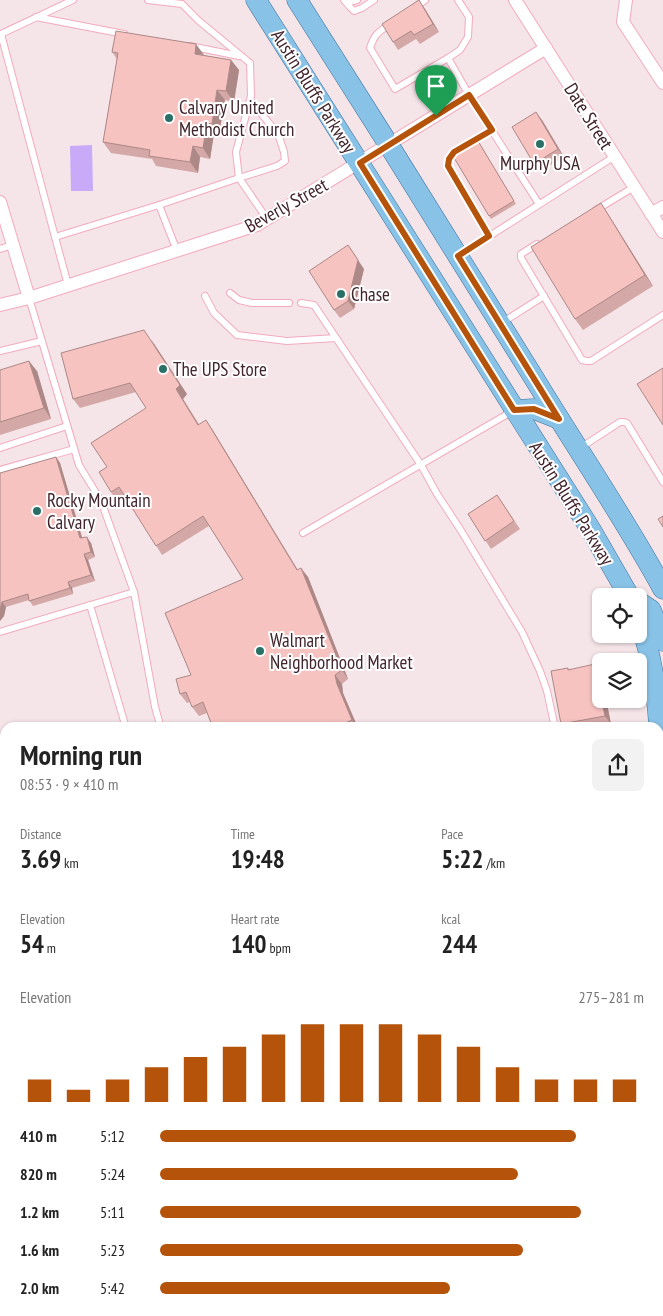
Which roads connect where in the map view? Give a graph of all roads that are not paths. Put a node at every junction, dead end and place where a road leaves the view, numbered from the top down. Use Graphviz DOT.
graph roads {
  1 [pos="73,0"];
  2 [pos="148,0"];
  3 [pos="256,0"];
  4 [pos="296,0"];
  5 [pos="345,0"];
  6 [pos="358,0"];
  7 [pos="374,0"];
  8 [pos="425,0"];
  9 [pos="458,0"];
  10 [pos="515,0"];
  11 [pos="626,0"];
  12 [pos="417,2"];
  13 [pos="410,12"];
  14 [pos="36,17"];
  15 [pos="397,20"];
  16 [pos="134,36"];
  17 [pos="183,45"];
  18 [pos="546,48"];
  19 [pos="242,56"];
  20 [pos="448,58"];
  21 [pos="663,83"];
  22 [pos="469,95"];
  23 [pos="250,100"];
  24 [pos="492,130"];
  25 [pos="389,145"];
  26 [pos="615,156"];
  27 [pos="360,163"];
  28 [pos="239,178"];
  29 [pos="634,187"];
  30 [pos="0,202"];
  31 [pos="539,204"];
  32 [pos="159,205"];
  33 [pos="663,207"];
  34 [pos="592,212"];
  35 [pos="651,214"];
  36 [pos="267,220"];
  37 [pos="663,232"];
  38 [pos="489,236"];
  39 [pos="55,237"];
  40 [pos="541,242"];
  41 [pos="13,245"];
  42 [pos="0,249"];
  43 [pos="177,251"];
  44 [pos="458,256"];
  45 [pos="68,285"];
  46 [pos="230,293"];
  47 [pos="205,296"];
  48 [pos="544,296"];
  49 [pos="29,298"];
  50 [pos="289,303"];
  51 [pos="301,303"];
  52 [pos="0,305"];
  53 [pos="663,315"];
  54 [pos="500,324"];
  55 [pos="336,338"];
  56 [pos="42,341"];
  57 [pos="0,352"];
  58 [pos="514,410"];
  59 [pos="559,419"];
  60 [pos="67,426"];
  61 [pos="0,448"];
  62 [pos="74,449"];
  63 [pos="578,449"];
  64 [pos="421,464"];
  65 [pos="0,470"];
  66 [pos="663,482"];
  67 [pos="303,533"];
  68 [pos="624,588"];
  69 [pos="663,589"];
  70 [pos="134,592"];
  71 [pos="90,605"];
  72 [pos="647,607"];
  73 [pos="0,632"];
  74 [pos="663,641"];
  75 [pos="646,643"];
  76 [pos="124,722"];
  77 [pos="159,722"];
  78 [pos="554,722"];
  79 [pos="659,722"];
  1 -- 14 [label="lane"];
  2 -- 19 [label="lane"];
  3 -- 27 [label="main road, Austin Bluffs Parkway"];
  4 -- 25 [label="main road, Austin Bluffs Parkway"];
  5 -- 6 [label="lane"];
  5 -- 7 [label="lane"];
  8 -- 12 [label="lane"];
  9 -- 20 [label="lane"];
  10 -- 18 [label="street, Date Street"];
  11 -- 21 [label="street"];
  12 -- 13 [label="lane"];
  14 -- 16 [label="lane"];
  14 -- 39 [label="lane"];
  15 -- 20 [label="lane"];
  17 -- 19 [label="lane"];
  18 -- 22 [label="street, Beverly Street"];
  18 -- 26 [label="street, Date Street"];
  19 -- 23 [label="lane"];
  20 -- 22 [label="lane"];
  22 -- 24 [label="lane"];
  22 -- 25 [label="street, Beverly Street"];
  23 -- 28 [label="lane"];
  23 -- 28 [label="lane"];
  24 -- 31 [label="lane"];
  24 -- 38 [label="lane"];
  25 -- 27 [label="street, Beverly Street"];
  25 -- 44 [label="main road, Austin Bluffs Parkway"];
  26 -- 29 [label="street, Date Street"];
  26 -- 31 [label="lane"];
  27 -- 36 [label="street, Beverly Street"];
  27 -- 58 [label="main road, Austin Bluffs Parkway"];
  28 -- 32 [label="lane"];
  28 -- 36 [label="lane"];
  29 -- 34 [label="lane"];
  29 -- 35 [label="street, Date Street"];
  30 -- 41 [label="street"];
  31 -- 38 [label="lane"];
  32 -- 39 [label="lane"];
  32 -- 43 [label="lane"];
  33 -- 35 [label="street"];
  35 -- 37 [label="street, Date Street"];
  36 -- 43 [label="street, Beverly Street"];
  38 -- 44 [label="lane"];
  39 -- 45 [label="lane"];
  40 -- 48 [label="lane"];
  41 -- 42 [label="lane"];
  41 -- 49 [label="street"];
  43 -- 45 [label="street, Beverly Street"];
  44 -- 54 [label="main road, Austin Bluffs Parkway"];
  45 -- 49 [label="street, Beverly Street"];
  46 -- 50 [label="lane"];
  47 -- 55 [label="lane"];
  48 -- 53 [label="lane"];
  48 -- 54 [label="lane"];
  49 -- 52 [label="street, Beverly Street"];
  49 -- 56 [label="lane"];
  51 -- 55 [label="lane"];
  54 -- 59 [label="main road, Austin Bluffs Parkway"];
  55 -- 64 [label="lane"];
  56 -- 57 [label="lane"];
  56 -- 60 [label="lane"];
  58 -- 59 [label="main road, Austin Bluffs Parkway"];
  58 -- 64 [label="lane"];
  58 -- 68 [label="main road, Austin Bluffs Parkway"];
  59 -- 63 [label="main road, Austin Bluffs Parkway"];
  60 -- 61 [label="lane"];
  60 -- 62 [label="lane"];
  62 -- 65 [label="lane"];
  62 -- 70 [label="lane"];
  63 -- 66 [label="lane"];
  63 -- 69 [label="main road, Austin Bluffs Parkway"];
  64 -- 67 [label="lane"];
  64 -- 78 [label="lane"];
  70 -- 71 [label="lane"];
  70 -- 77 [label="lane"];
  71 -- 73 [label="lane"];
  71 -- 76 [label="lane"];
  72 -- 74 [label="main road"];
  75 -- 79 [label="main road"];
}
